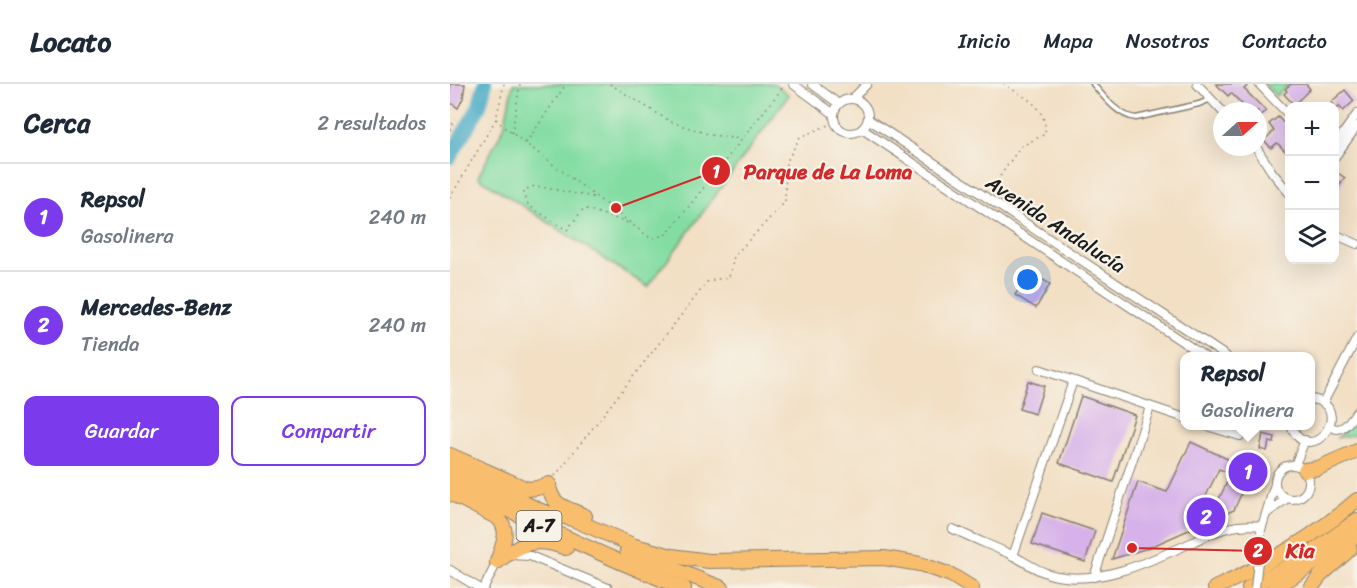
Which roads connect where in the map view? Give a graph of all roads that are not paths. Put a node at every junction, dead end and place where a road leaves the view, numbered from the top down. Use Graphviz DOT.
graph roads {
  1 [pos="794,84"];
  2 [pos="812,84"];
  3 [pos="867,84"];
  4 [pos="1093,84"];
  5 [pos="1197,84"];
  6 [pos="1259,84"];
  7 [pos="852,99"];
  8 [pos="1212,99"];
  9 [pos="1214,102"];
  10 [pos="839,104"];
  11 [pos="1285,111"];
  12 [pos="1357,114"];
  13 [pos="835,118"];
  14 [pos="868,119"];
  15 [pos="1357,126"];
  16 [pos="862,129"];
  17 [pos="1339,140"];
  18 [pos="1262,156"];
  19 [pos="1336,156"];
  20 [pos="1285,188"];
  21 [pos="1339,236"];
  22 [pos="1357,244"];
  23 [pos="1357,338"];
  24 [pos="1196,352"];
  25 [pos="1218,352"];
  26 [pos="1039,369"];
  27 [pos="1073,381"];
  28 [pos="1315,400"];
  29 [pos="1323,403"];
  30 [pos="1150,407"];
  31 [pos="1357,411"];
  32 [pos="1180,416"];
  33 [pos="1331,427"];
  34 [pos="1220,430"];
  35 [pos="1293,430"];
  36 [pos="1240,436"];
  37 [pos="1305,440"];
  38 [pos="1357,452"];
  39 [pos="450,455"];
  40 [pos="450,466"];
  41 [pos="1300,468"];
  42 [pos="450,480"];
  43 [pos="1275,483"];
  44 [pos="450,493"];
  45 [pos="1286,499"];
  46 [pos="1357,500"];
  47 [pos="541,511"];
  48 [pos="1267,513"];
  49 [pos="1357,520"];
  50 [pos="953,529"];
  51 [pos="1261,530"];
  52 [pos="1357,535"];
  53 [pos="1357,543"];
  54 [pos="672,556"];
  55 [pos="1013,556"];
  56 [pos="606,557"];
  57 [pos="501,559"];
  58 [pos="631,568"];
  59 [pos="450,570"];
  60 [pos="1094,576"];
  61 [pos="479,588"];
  62 [pos="484,588"];
  63 [pos="608,588"];
  64 [pos="665,588"];
  65 [pos="684,588"];
  66 [pos="722,588"];
  67 [pos="972,588"];
  68 [pos="1215,588"];
  69 [pos="1249,588"];
  70 [pos="1255,588"];
  71 [pos="1275,588"];
  72 [pos="1311,588"];
  1 -- 13 [label="street"];
  2 -- 10 [label="street"];
  3 -- 7 [label="street"];
  4 -- 8 [label="lane"];
  5 -- 8 [label="street"];
  6 -- 11 [label="street"];
  7 -- 10 [label="street"];
  7 -- 14 [label="street"];
  8 -- 9 [label="street"];
  10 -- 13 [label="street"];
  12 -- 17 [label="street"];
  13 -- 16 [label="street"];
  14 -- 16 [label="street"];
  14 -- 25 [label="street, Avenida Andalucía"];
  15 -- 19 [label="street"];
  16 -- 24 [label="street, Avenida Andalucía"];
  18 -- 20 [label="street"];
  21 -- 22 [label="street"];
  23 -- 29 [label="street"];
  26 -- 27 [label="street"];
  27 -- 30 [label="street"];
  27 -- 55 [label="street"];
  28 -- 29 [label="street"];
  29 -- 33 [label="street"];
  30 -- 32 [label="street"];
  30 -- 60 [label="street"];
  31 -- 33 [label="street"];
  33 -- 37 [label="street"];
  34 -- 36 [label="street"];
  35 -- 37 [label="street"];
  37 -- 41 [label="street"];
  38 -- 41 [label="highway"];
  39 -- 54 [label="highway"];
  40 -- 47 [label="highway, A-7"];
  41 -- 43 [label="street"];
  41 -- 45 [label="street"];
  42 -- 56 [label="highway, A-7"];
  43 -- 45 [label="street"];
  43 -- 48 [label="street"];
  44 -- 57 [label="highway"];
  45 -- 48 [label="street"];
  46 -- 68 [label="highway"];
  47 -- 54 [label="highway"];
  47 -- 66 [label="highway, A-7"];
  48 -- 51 [label="street"];
  49 -- 69 [label="highway"];
  50 -- 55 [label="street"];
  51 -- 60 [label="street"];
  51 -- 70 [label="street, bridge"];
  52 -- 71 [label="highway"];
  53 -- 72 [label="highway"];
  54 -- 67 [label="highway"];
  55 -- 60 [label="street"];
  56 -- 57 [label="highway"];
  56 -- 58 [label="highway, A-7"];
  57 -- 62 [label="street"];
  57 -- 63 [label="street"];
  58 -- 64 [label="highway"];
  58 -- 65 [label="highway, A-7"];
  59 -- 61 [label="street"];
}
